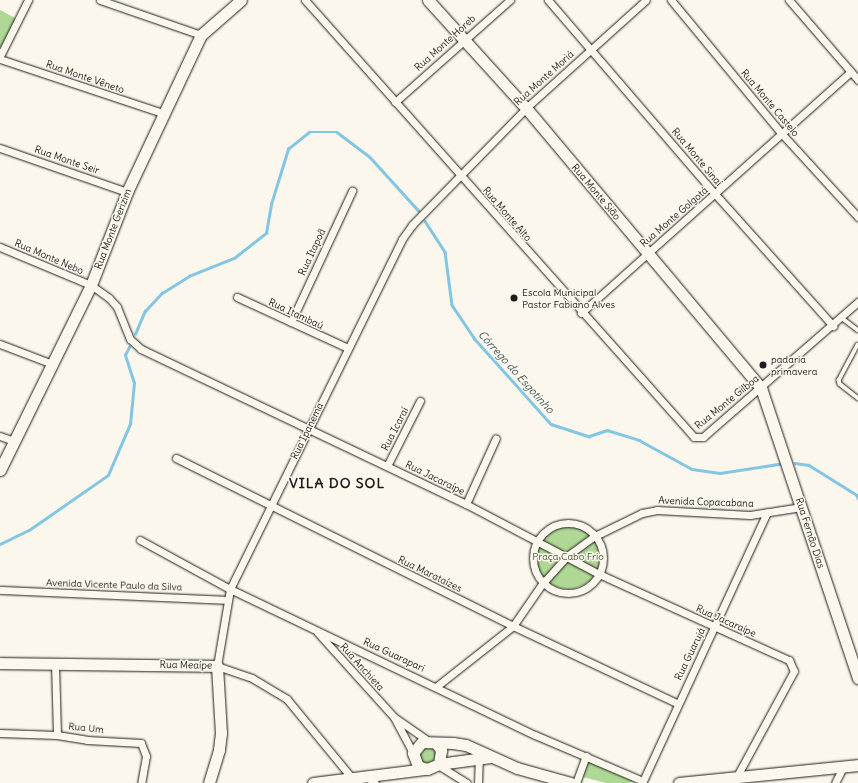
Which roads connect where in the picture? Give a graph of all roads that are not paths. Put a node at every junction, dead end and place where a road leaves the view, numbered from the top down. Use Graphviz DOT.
graph roads {
  1 [pos="28,0"];
  2 [pos="100,0"];
  3 [pos="241,0"];
  4 [pos="305,0"];
  5 [pos="428,0"];
  6 [pos="510,0"];
  7 [pos="548,0"];
  8 [pos="646,0"];
  9 [pos="670,0"];
  10 [pos="788,0"];
  11 [pos="202,35"];
  12 [pos="464,40"];
  13 [pos="592,49"];
  14 [pos="0,57"];
  15 [pos="851,72"];
  16 [pos="858,80"];
  17 [pos="395,102"];
  18 [pos="526,108"];
  19 [pos="165,114"];
  20 [pos="782,134"];
  21 [pos="0,148"];
  22 [pos="460,176"];
  23 [pos="352,191"];
  24 [pos="127,192"];
  25 [pos="716,195"];
  26 [pos="858,216"];
  27 [pos="0,247"];
  28 [pos="647,254"];
  29 [pos="91,286"];
  30 [pos="237,297"];
  31 [pos="858,302"];
  32 [pos="581,313"];
  33 [pos="842,318"];
  34 [pos="291,322"];
  35 [pos="833,326"];
  36 [pos="858,330"];
  37 [pos="0,344"];
  38 [pos="858,345"];
  39 [pos="348,348"];
  40 [pos="52,364"];
  41 [pos="761,388"];
  42 [pos="858,398"];
  43 [pos="420,401"];
  44 [pos="309,427"];
  45 [pos="0,436"];
  46 [pos="496,438"];
  47 [pos="698,438"];
  48 [pos="14,441"];
  49 [pos="176,458"];
  50 [pos="387,466"];
  51 [pos="0,470"];
  52 [pos="466,504"];
  53 [pos="270,506"];
  54 [pos="801,507"];
  55 [pos="767,513"];
  56 [pos="595,536"];
  57 [pos="140,540"];
  58 [pos="536,541"];
  59 [pos="567,556"];
  60 [pos="599,574"];
  61 [pos="542,584"];
  62 [pos="230,589"];
  63 [pos="0,590"];
  64 [pos="226,600"];
  65 [pos="513,626"];
  66 [pos="714,626"];
  67 [pos="315,629"];
  68 [pos="0,663"];
  69 [pos="55,663"];
  70 [pos="217,666"];
  71 [pos="858,678"];
  72 [pos="437,686"];
  73 [pos="677,703"];
  74 [pos="394,718"];
  75 [pos="0,733"];
  76 [pos="57,735"];
  77 [pos="431,742"];
  78 [pos="479,754"];
  79 [pos="414,755"];
  80 [pos="586,756"];
  81 [pos="438,764"];
  82 [pos="858,765"];
  83 [pos="843,767"];
  84 [pos="427,769"];
  85 [pos="391,772"];
  86 [pos="365,776"];
  87 [pos="351,778"];
  88 [pos="736,780"];
  89 [pos="642,782"];
  90 [pos="141,783"];
  91 [pos="208,783"];
  92 [pos="313,783"];
  93 [pos="375,783"];
  94 [pos="467,783"];
  95 [pos="478,783"];
  96 [pos="571,783"];
  97 [pos="576,783"];
  98 [pos="679,783"];
  99 [pos="835,783"];
  1 -- 14 [label="street"];
  2 -- 11 [label="street"];
  3 -- 11 [label="street, Rua Monte Gerizim"];
  4 -- 17 [label="street, Rua Monte Alto"];
  5 -- 12 [label="street, Rua Monte Sião"];
  6 -- 12 [label="street, Rua Monte Horeb"];
  7 -- 13 [label="street, Rua Monte Sinai"];
  8 -- 13 [label="street, Rua Monte Moriá"];
  9 -- 20 [label="street, Rua Monte Castelo"];
  10 -- 15 [label="street"];
  11 -- 19 [label="street, Rua Monte Gerizim"];
  12 -- 17 [label="street, Rua Monte Horeb"];
  12 -- 18 [label="street, Rua Monte Sião"];
  13 -- 18 [label="street, Rua Monte Moriá"];
  13 -- 25 [label="street, Rua Monte Sinai"];
  14 -- 19 [label="street, Rua Monte Vêneto"];
  15 -- 16 [label="street"];
  15 -- 20 [label="street, Rua Monte Golgotá"];
  17 -- 22 [label="street, Rua Monte Alto"];
  18 -- 22 [label="street, Rua Monte Moriá"];
  18 -- 28 [label="street, Rua Monte Sião"];
  19 -- 24 [label="street, Rua Monte Gerizim"];
  20 -- 25 [label="street, Rua Monte Golgotá"];
  20 -- 26 [label="street, Rua Monte Castelo"];
  21 -- 24 [label="street, Rua Monte Seir"];
  22 -- 32 [label="street, Rua Monte Alto"];
  22 -- 39 [label="street, Rua Ipanema"];
  23 -- 34 [label="street, Rua Itapoã"];
  24 -- 29 [label="street, Rua Monte Gerizim"];
  25 -- 28 [label="street, Rua Monte Golgotá"];
  25 -- 35 [label="street, Rua Monte Sinai"];
  27 -- 29 [label="street, Rua Monte Nebo"];
  28 -- 32 [label="street, Rua Monte Golgotá"];
  28 -- 41 [label="street, Rua Monte Sião"];
  29 -- 40 [label="street, Rua Monte Gerizim"];
  29 -- 44 [label="street, Rua Jacaraípe"];
  30 -- 34 [label="street, Rua Itambaú"];
  31 -- 33 [label="street, Rua Monte Gilboa"];
  32 -- 47 [label="street, Rua Monte Alto"];
  33 -- 35 [label="street, Rua Monte Gilboa"];
  33 -- 36 [label="lane"];
  34 -- 39 [label="street, Rua Itambaú"];
  35 -- 41 [label="street, Rua Monte Gilboa"];
  37 -- 40 [label="street"];
  38 -- 42 [label="lane"];
  39 -- 44 [label="street, Rua Ipanema"];
  40 -- 48 [label="street, Rua Monte Gerizim"];
  41 -- 47 [label="street, Rua Monte Gilboa"];
  41 -- 54 [label="street, Rua Fernão Dias"];
  43 -- 50 [label="street, Rua Icaraí"];
  44 -- 50 [label="street, Rua Jacaraípe"];
  44 -- 53 [label="street, Rua Ipanema"];
  45 -- 48 [label="street"];
  46 -- 52 [label="street"];
  48 -- 51 [label="street, Rua Monte Gerizim"];
  49 -- 53 [label="street, Rua Marataízes"];
  50 -- 52 [label="street, Rua Jacaraípe"];
  52 -- 58 [label="street, Rua Jacaraípe"];
  53 -- 62 [label="street, Rua Ipanema"];
  53 -- 65 [label="street, Rua Marataízes"];
  54 -- 55 [label="street, Avenida Copacabana"];
  54 -- 71 [label="street, Rua Fernão Dias"];
  55 -- 56 [label="street, Avenida Copacabana"];
  55 -- 66 [label="street, Rua Guarujá"];
  56 -- 58 [label="street"];
  56 -- 59 [label="street, Avenida Copacabana"];
  56 -- 60 [label="street"];
  57 -- 62 [label="street, Rua Guarapari"];
  58 -- 59 [label="street, Rua Jacaraípe"];
  58 -- 61 [label="street"];
  59 -- 60 [label="street, Rua Jacaraípe"];
  59 -- 61 [label="street, Avenida Copacabana"];
  60 -- 61 [label="street"];
  60 -- 66 [label="street, Rua Jacaraípe"];
  61 -- 65 [label="street, Avenida Copacabana"];
  62 -- 64 [label="street, Rua Ipanema"];
  62 -- 67 [label="street, Rua Guarapari"];
  63 -- 64 [label="street, Avenida Vicente Paulo da Silva"];
  64 -- 70 [label="street, Rua Ipanema"];
  65 -- 72 [label="street, Avenida Copacabana"];
  65 -- 73 [label="street, Rua Marataízes"];
  66 -- 73 [label="street, Rua Guarujá"];
  66 -- 88 [label="street, Rua Jacaraípe"];
  67 -- 72 [label="street, Rua Guarapari"];
  67 -- 74 [label="street, Rua Anchieta"];
  68 -- 69 [label="street, Rua Meaípe"];
  69 -- 70 [label="street, Rua Meaípe"];
  69 -- 76 [label="street, Rua Um"];
  70 -- 87 [label="street, Rua Meaípe"];
  70 -- 91 [label="street, Rua Ipanema"];
  72 -- 80 [label="street, Rua Guarapari"];
  73 -- 89 [label="street, Rua Guarujá"];
  74 -- 77 [label="street, Rua Anchieta"];
  74 -- 79 [label="street, Rua Anchieta"];
  75 -- 76 [label="street"];
  76 -- 90 [label="street, Rua Um"];
  77 -- 78 [label="street"];
  77 -- 79 [label="street"];
  77 -- 81 [label="street"];
  78 -- 81 [label="street"];
  78 -- 95 [label="street"];
  78 -- 96 [label="street"];
  79 -- 84 [label="street"];
  79 -- 85 [label="street"];
  80 -- 89 [label="street, Rua Guarapari"];
  80 -- 97 [label="street"];
  81 -- 84 [label="street"];
  81 -- 94 [label="street"];
  82 -- 83 [label="street"];
  83 -- 88 [label="street"];
  83 -- 99 [label="street"];
  84 -- 85 [label="street"];
  85 -- 86 [label="street"];
  86 -- 87 [label="street"];
  86 -- 93 [label="street"];
  87 -- 92 [label="street"];
  88 -- 98 [label="street"];
}
